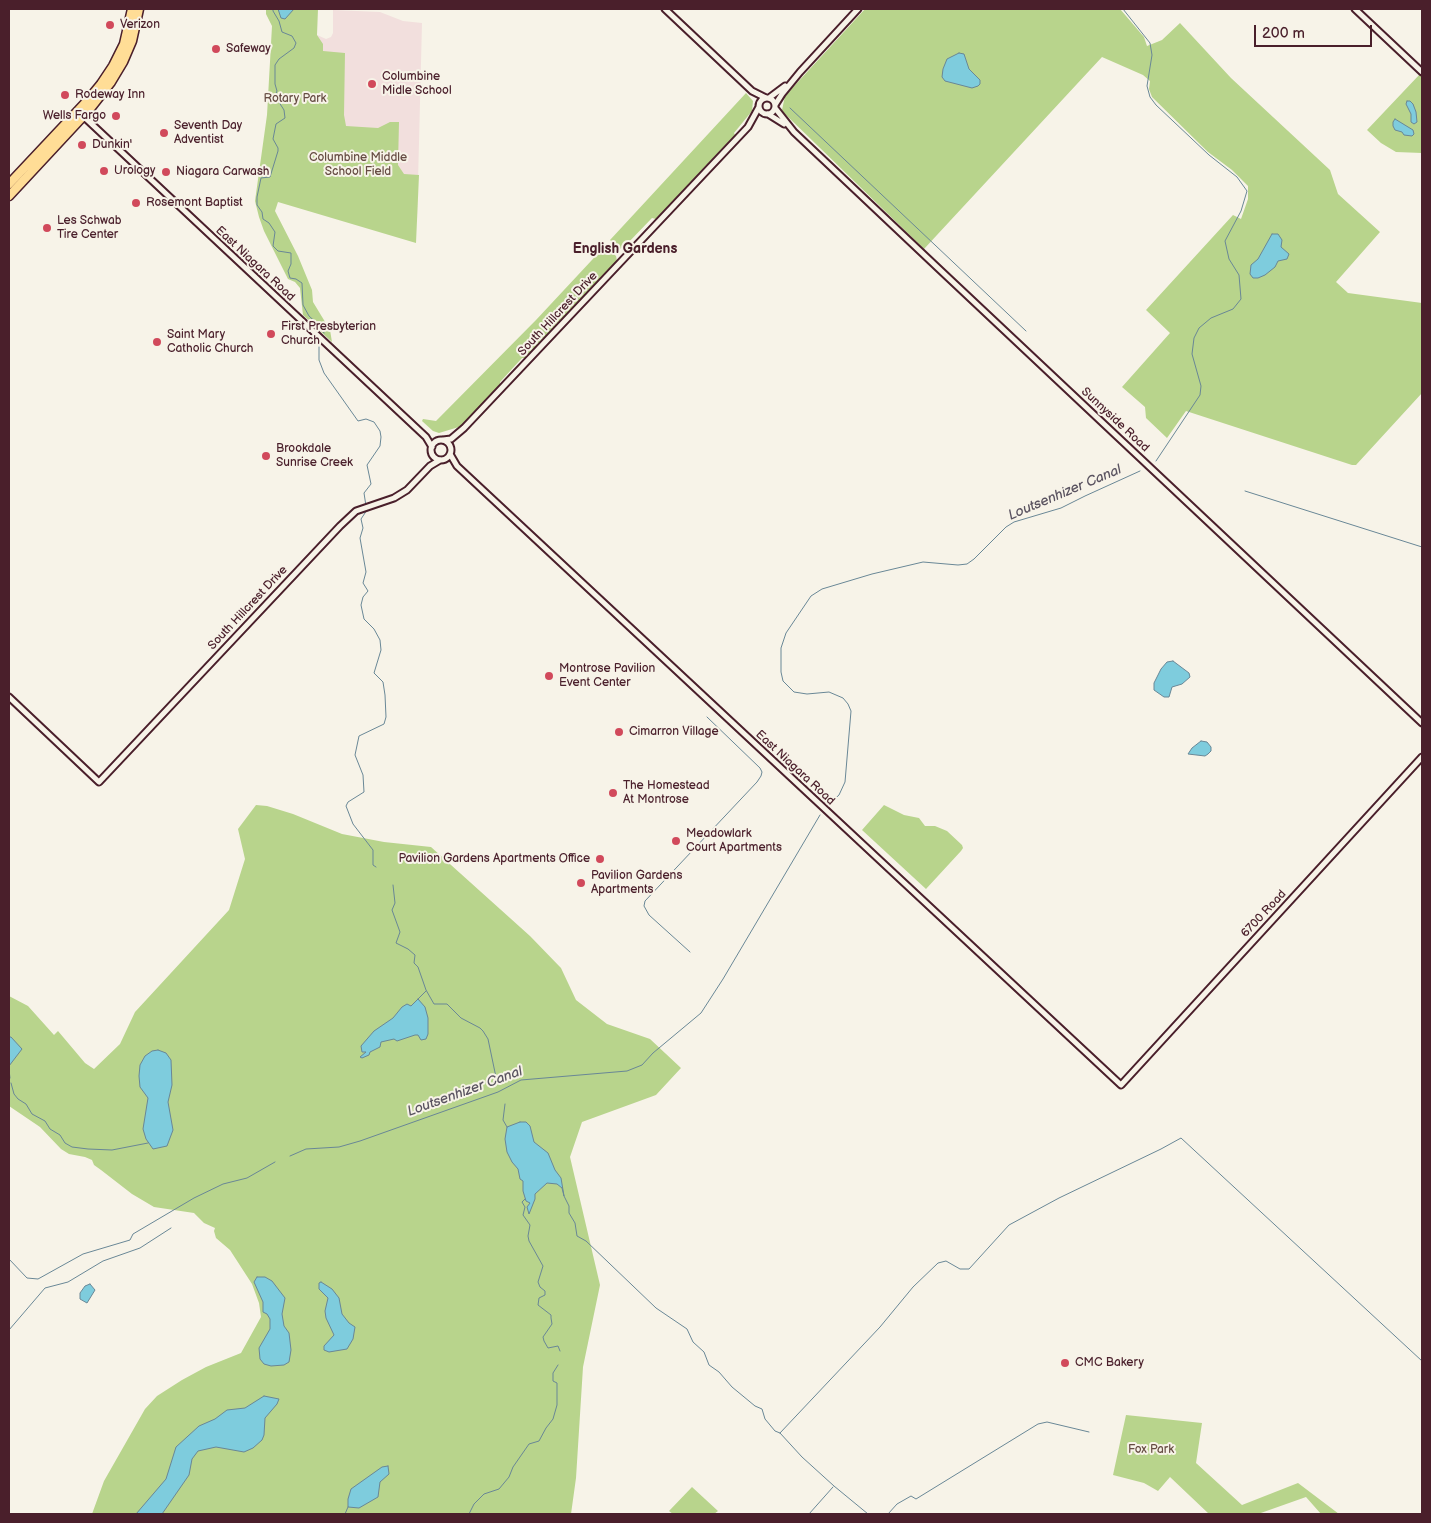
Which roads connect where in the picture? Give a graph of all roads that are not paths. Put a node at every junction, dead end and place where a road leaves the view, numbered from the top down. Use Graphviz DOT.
graph roads {
  1 [pos="132,9"];
  2 [pos="139,9"];
  3 [pos="665,9"];
  4 [pos="858,9"];
  5 [pos="1354,9"];
  6 [pos="800,72"];
  7 [pos="1422,72"];
  8 [pos="752,91"];
  9 [pos="768,98"];
  10 [pos="759,106"];
  11 [pos="775,106"];
  12 [pos="80,114"];
  13 [pos="767,114"];
  14 [pos="748,127"];
  15 [pos="794,132"];
  16 [pos="9,184"];
  17 [pos="9,196"];
  18 [pos="464,428"];
  19 [pos="419,431"];
  20 [pos="442,440"];
  21 [pos="432,450"];
  22 [pos="450,452"];
  23 [pos="441,460"];
  24 [pos="457,466"];
  25 [pos="426,469"];
  26 [pos="9,697"];
  27 [pos="1422,723"];
  28 [pos="1422,758"];
  29 [pos="1121,1085"];
  1 -- 12 [label="highway"];
  2 -- 12 [label="highway"];
  3 -- 8 [label="street"];
  4 -- 6 [label="street"];
  5 -- 7 [label="street"];
  6 -- 9 [label="street"];
  6 -- 11 [label="street"];
  8 -- 9 [label="street"];
  8 -- 10 [label="street"];
  9 -- 10 [label="street"];
  9 -- 11 [label="street"];
  10 -- 13 [label="street"];
  10 -- 14 [label="street"];
  11 -- 13 [label="street"];
  11 -- 15 [label="street, Sunnyside Road"];
  12 -- 16 [label="highway"];
  12 -- 17 [label="highway"];
  12 -- 19 [label="street, East Niagara Road"];
  13 -- 14 [label="street"];
  13 -- 15 [label="street, Sunnyside Road"];
  14 -- 18 [label="street, South Hillcrest Drive"];
  15 -- 27 [label="street, Sunnyside Road"];
  18 -- 20 [label="street, South Hillcrest Drive"];
  18 -- 22 [label="street, South Hillcrest Drive"];
  19 -- 20 [label="street, East Niagara Road"];
  19 -- 21 [label="street, East Niagara Road"];
  20 -- 21 [label="street"];
  20 -- 22 [label="street"];
  21 -- 23 [label="street"];
  21 -- 25 [label="street, South Hillcrest Drive"];
  22 -- 23 [label="street"];
  22 -- 24 [label="street, East Niagara Road"];
  23 -- 24 [label="street, East Niagara Road"];
  23 -- 25 [label="street, South Hillcrest Drive"];
  24 -- 29 [label="street, East Niagara Road"];
  25 -- 26 [label="street, South Hillcrest Drive"];
  28 -- 29 [label="street, 6700 Road"];
}
